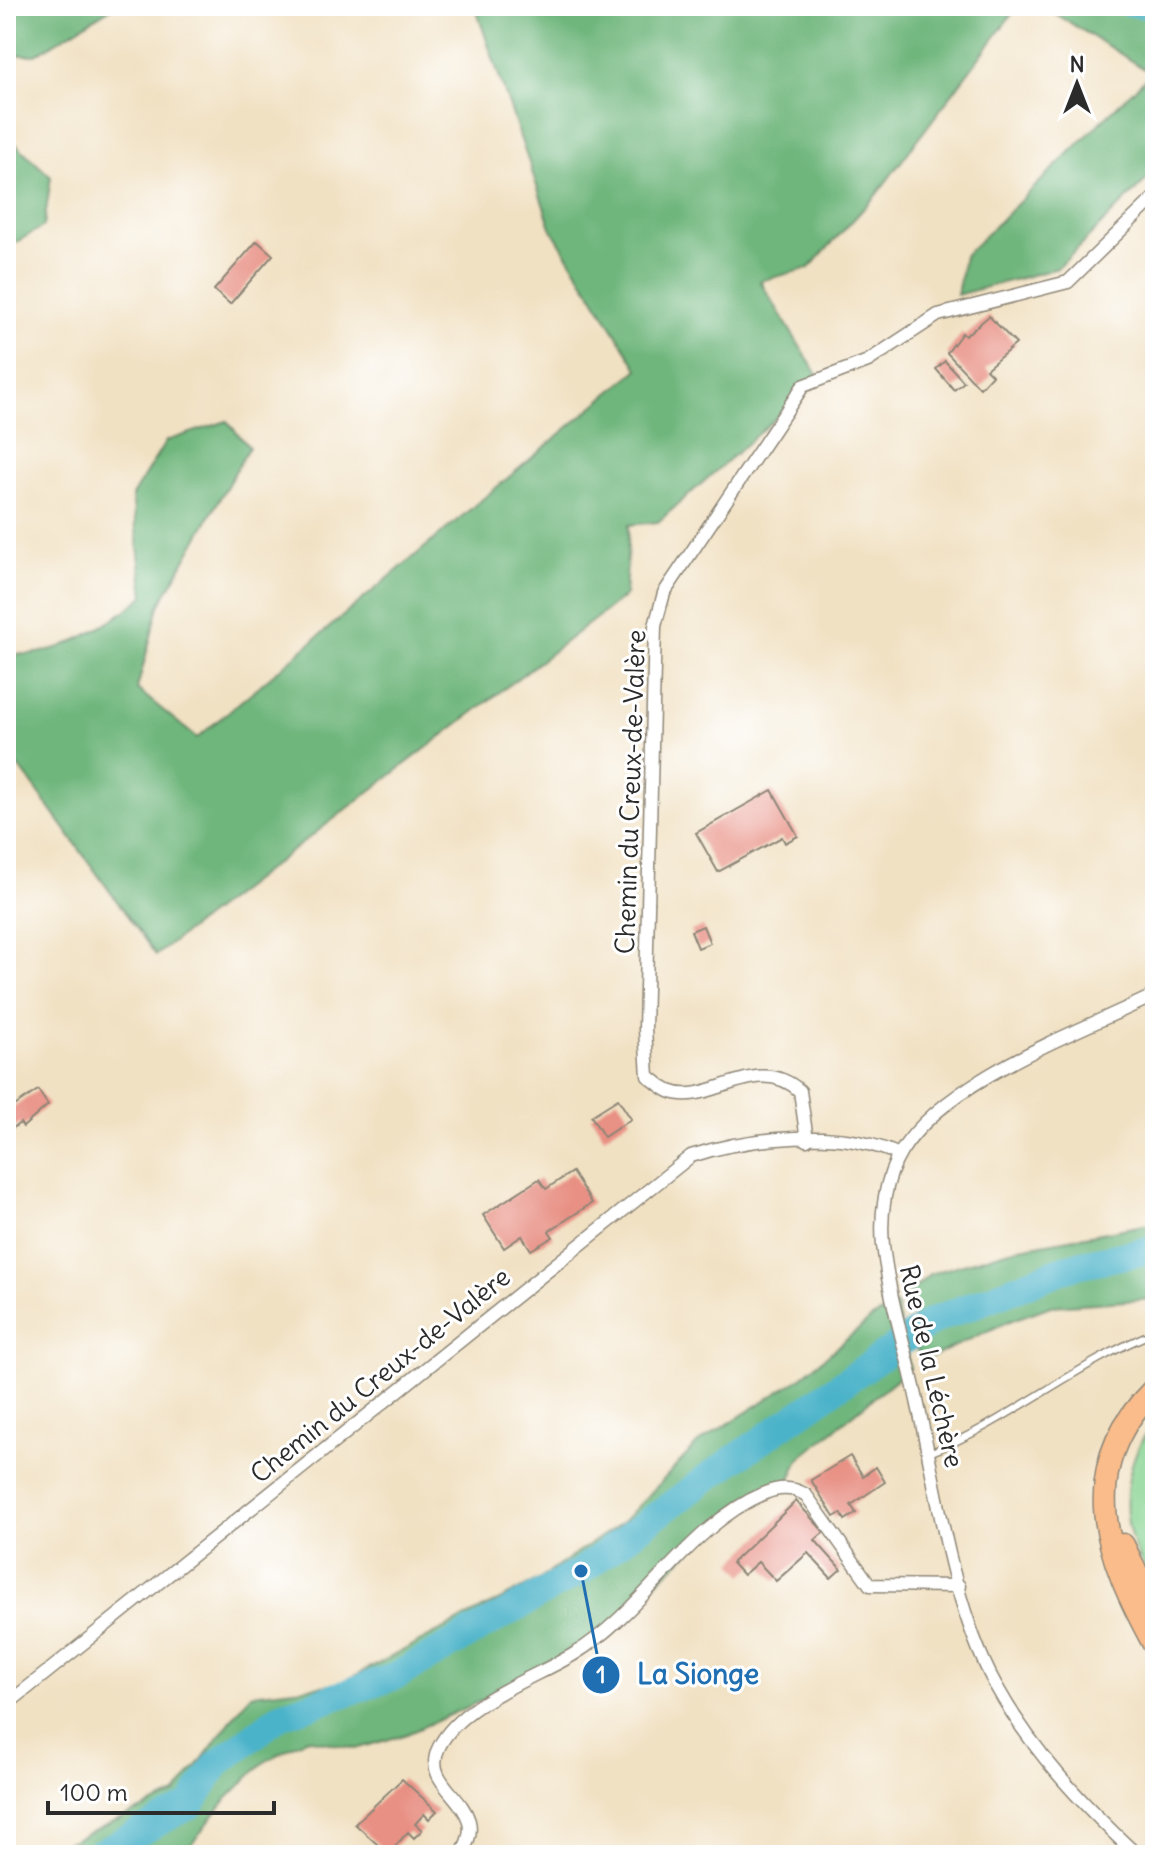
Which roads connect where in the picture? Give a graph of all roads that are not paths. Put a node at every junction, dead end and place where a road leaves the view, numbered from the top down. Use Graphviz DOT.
graph roads {
  1 [pos="1155,197"];
  2 [pos="1155,995"];
  3 [pos="807,1140"];
  4 [pos="899,1155"];
  5 [pos="1155,1332"];
  6 [pos="1155,1388"];
  7 [pos="1155,1407"];
  8 [pos="929,1453"];
  9 [pos="959,1586"];
  10 [pos="1155,1598"];
  11 [pos="1155,1646"];
  12 [pos="6,1705"];
  13 [pos="460,1855"];
  14 [pos="1137,1855"];
  1 -- 3 [label="street, Chemin du Creux-de-Valère"];
  2 -- 4 [label="street"];
  3 -- 4 [label="street, Chemin du Creux-de-Valère"];
  3 -- 12 [label="street, Chemin du Creux-de-Valère"];
  4 -- 8 [label="street, Rue de la Léchère"];
  5 -- 8 [label="lane"];
  6 -- 11 [label="highway"];
  7 -- 10 [label="highway"];
  8 -- 9 [label="street, Rue de la Léchère"];
  9 -- 13 [label="street"];
  9 -- 14 [label="street, Rue de la Léchère"];
}
